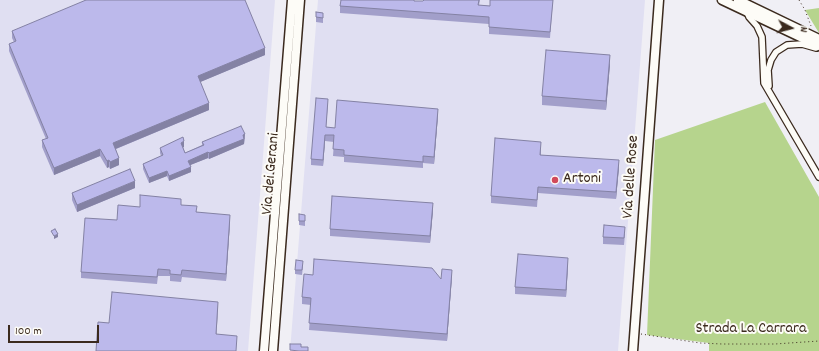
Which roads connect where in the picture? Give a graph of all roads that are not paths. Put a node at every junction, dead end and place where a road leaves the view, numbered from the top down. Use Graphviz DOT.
graph roads {
  1 [pos="292,0"];
  2 [pos="300,0"];
  3 [pos="722,0"];
  4 [pos="738,0"];
  5 [pos="660,2"];
  6 [pos="747,12"];
  7 [pos="819,39"];
  8 [pos="819,47"];
  9 [pos="770,94"];
  10 [pos="819,177"];
  11 [pos="264,351"];
  12 [pos="272,351"];
  13 [pos="633,351"];
  1 -- 11 [label="street, Via dei Gerani"];
  2 -- 12 [label="street, Via dei Gerani"];
  3 -- 6 [label="street"];
  4 -- 7 [label="street"];
  5 -- 13 [label="street, Via delle Rose"];
  6 -- 8 [label="street"];
  6 -- 9 [label="street"];
  8 -- 9 [label="street"];
  9 -- 10 [label="street"];
}
